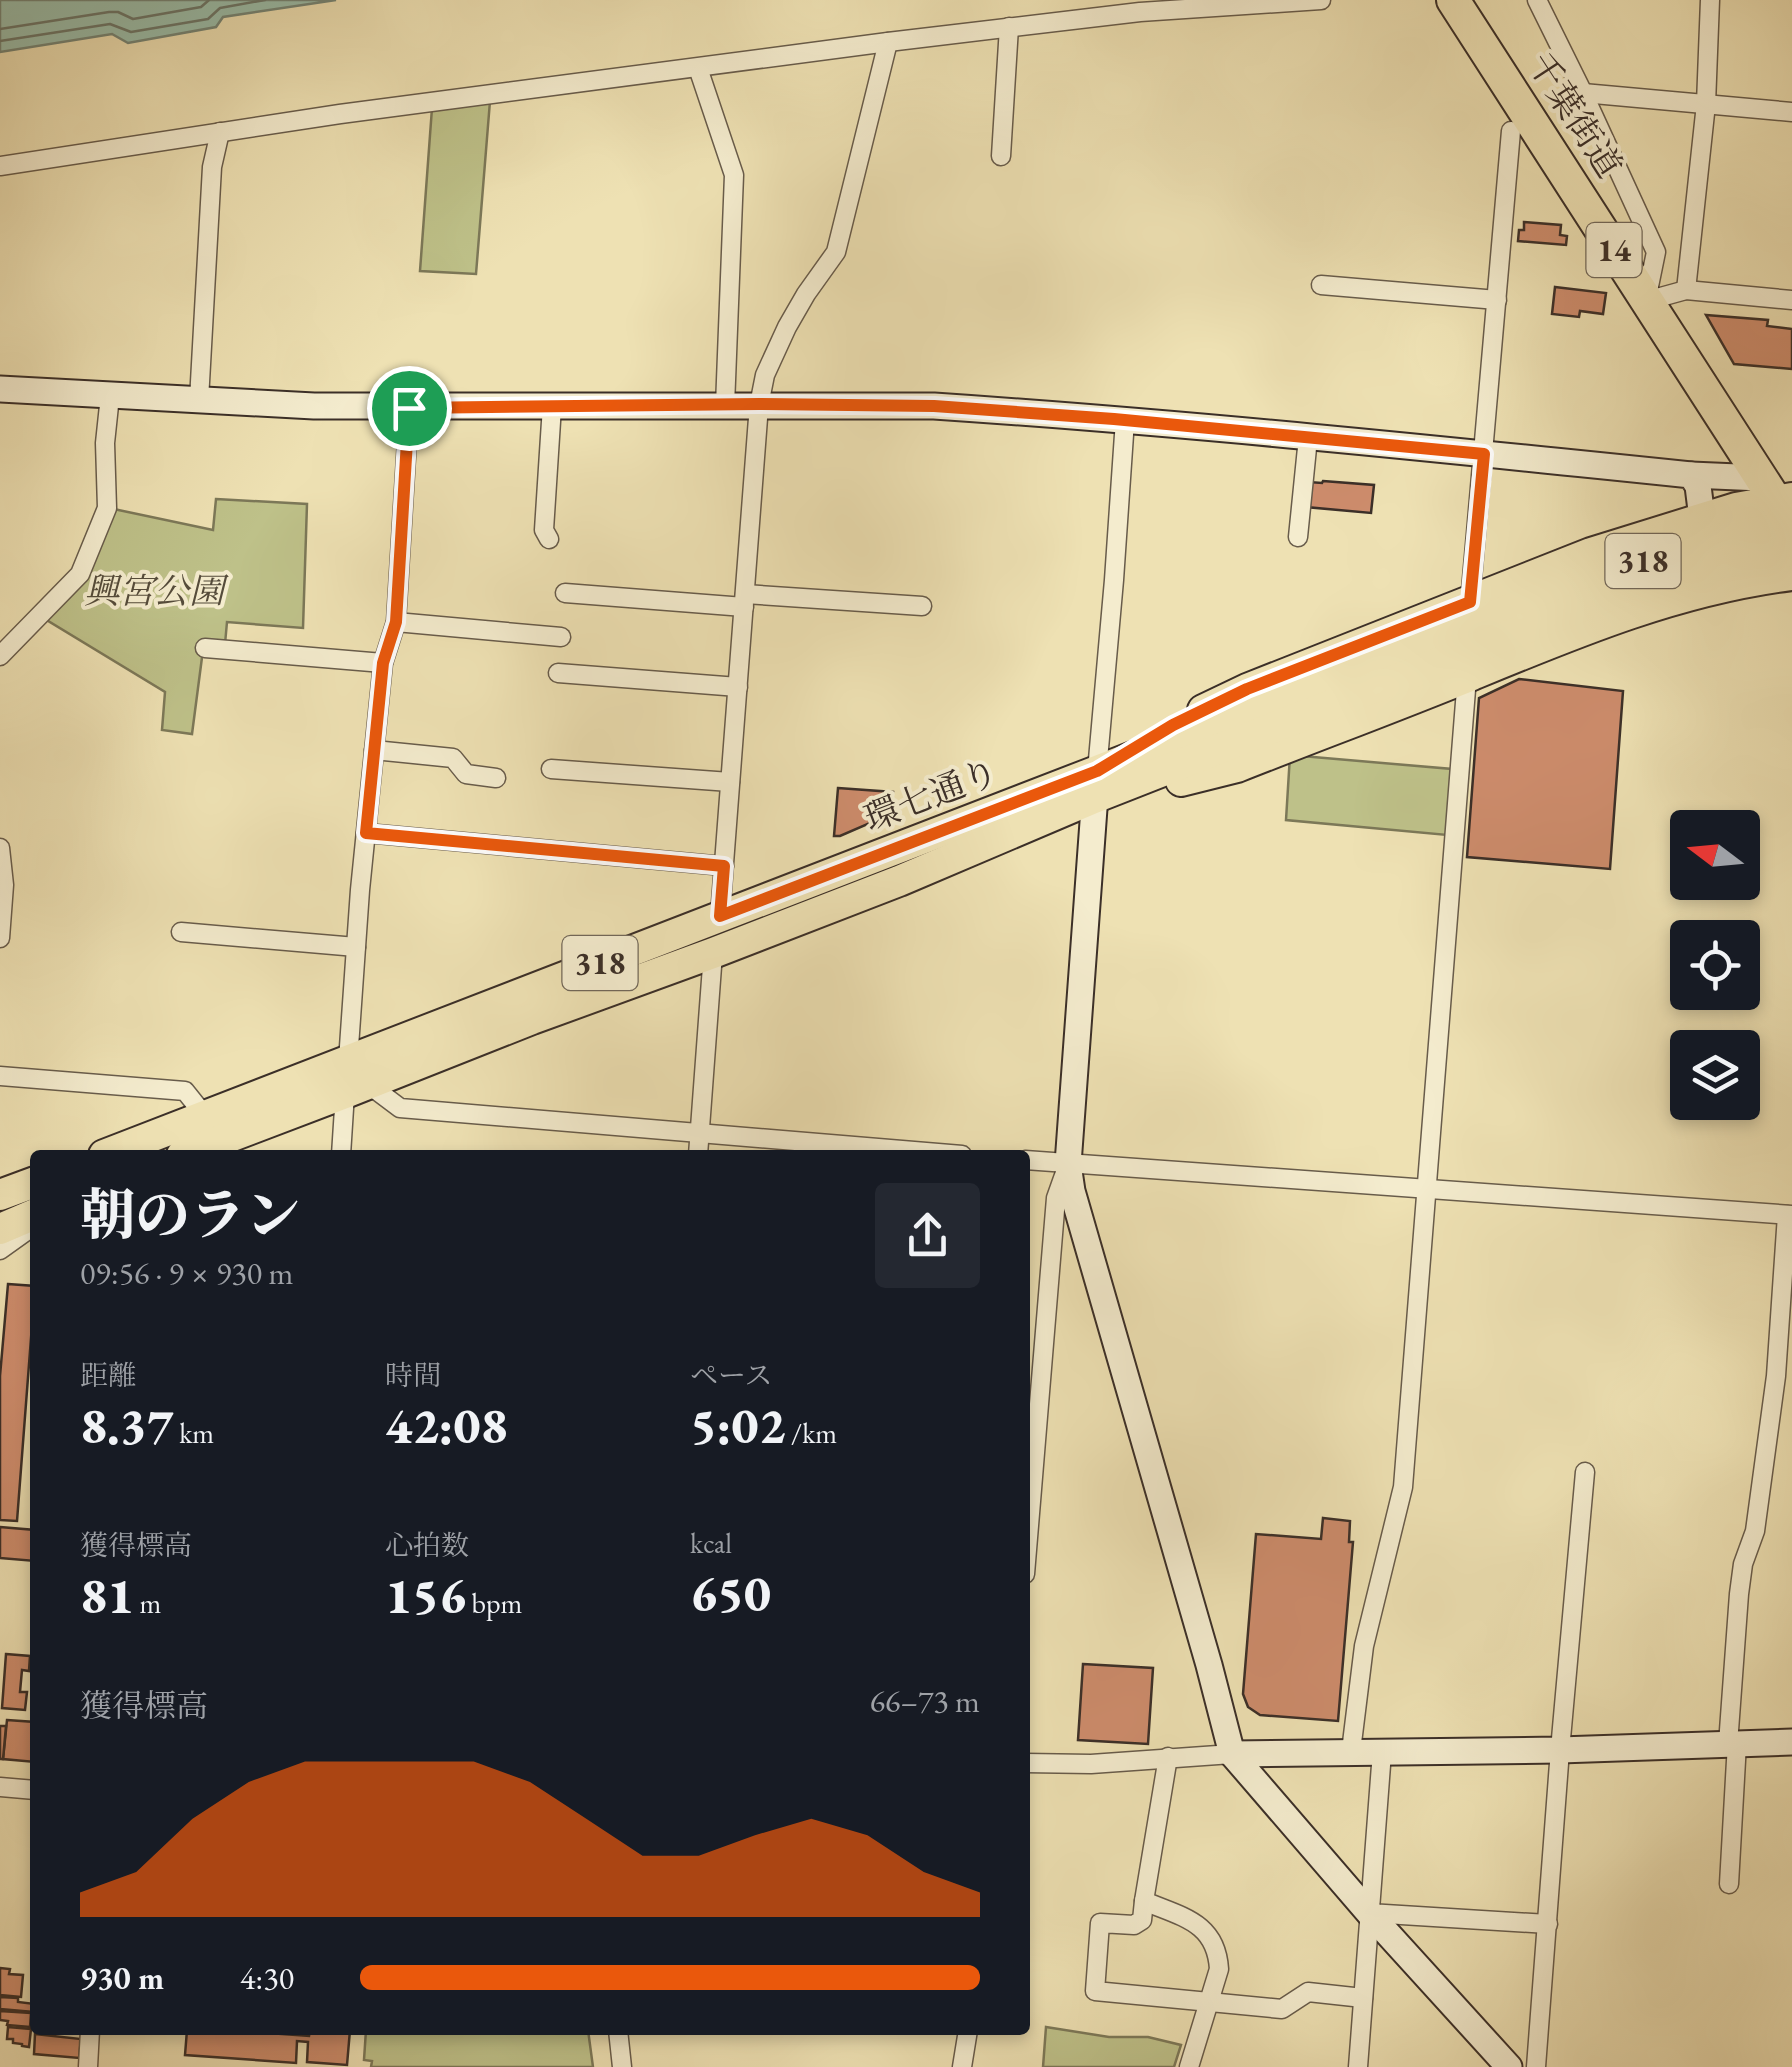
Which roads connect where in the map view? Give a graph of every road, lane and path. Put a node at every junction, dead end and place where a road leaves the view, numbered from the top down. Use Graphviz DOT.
graph roads {
  1 [pos="1322,0"];
  2 [pos="1453,0"];
  3 [pos="1537,0"];
  4 [pos="1710,0"];
  5 [pos="1009,27"];
  6 [pos="888,42"];
  7 [pos="698,68"];
  8 [pos="1583,93"];
  9 [pos="1706,104"];
  10 [pos="1792,112"];
  11 [pos="1510,131"];
  12 [pos="220,132"];
  13 [pos="1001,156"];
  14 [pos="0,166"];
  15 [pos="1321,285"];
  16 [pos="1686,290"];
  17 [pos="1497,300"];
  18 [pos="1792,300"];
  19 [pos="1646,301"];
  20 [pos="0,388"];
  21 [pos="110,396"];
  22 [pos="199,400"];
  23 [pos="759,404"];
  24 [pos="552,406"];
  25 [pos="726,406"];
  26 [pos="409,408"];
  27 [pos="1125,420"];
  28 [pos="1308,438"];
  29 [pos="1484,454"];
  30 [pos="1691,475"];
  31 [pos="1782,506"];
  32 [pos="1702,518"];
  33 [pos="1298,537"];
  34 [pos="549,538"];
  35 [pos="1792,551"];
  36 [pos="1792,574"];
  37 [pos="564,593"];
  38 [pos="744,600"];
  39 [pos="1470,602"];
  40 [pos="922,606"];
  41 [pos="396,622"];
  42 [pos="1503,624"];
  43 [pos="561,637"];
  44 [pos="205,648"];
  45 [pos="0,656"];
  46 [pos="383,663"];
  47 [pos="558,673"];
  48 [pos="1467,677"];
  49 [pos="738,686"];
  50 [pos="374,750"];
  51 [pos="551,769"];
  52 [pos="496,778"];
  53 [pos="730,782"];
  54 [pos="1095,785"];
  55 [pos="366,833"];
  56 [pos="0,848"];
  57 [pos="724,866"];
  58 [pos="720,916"];
  59 [pos="180,932"];
  60 [pos="0,938"];
  61 [pos="356,947"];
  62 [pos="713,953"];
  63 [pos="348,1061"];
  64 [pos="0,1076"];
  65 [pos="357,1089"];
  66 [pos="205,1116"];
  67 [pos="700,1132"];
  68 [pos="117,1150"];
  69 [pos="195,1150"];
  70 [pos="341,1150"];
  71 [pos="698,1150"];
  72 [pos="905,1150"];
  73 [pos="1030,1160"];
  74 [pos="1068,1164"];
  75 [pos="30,1181"];
  76 [pos="30,1183"];
  77 [pos="0,1184"];
  78 [pos="1428,1190"];
  79 [pos="0,1195"];
  80 [pos="1790,1215"];
  81 [pos="30,1216"];
  82 [pos="0,1228"];
  83 [pos="30,1228"];
  84 [pos="0,1250"];
  85 [pos="1787,1296"];
  86 [pos="1585,1472"];
  87 [pos="1030,1513"];
  88 [pos="1792,1742"];
  89 [pos="1732,1743"];
  90 [pos="1560,1750"];
  91 [pos="1351,1751"];
  92 [pos="1382,1752"];
  93 [pos="1232,1754"];
  94 [pos="1168,1757"];
  95 [pos="1030,1764"];
  96 [pos="0,1787"];
  97 [pos="30,1790"];
  98 [pos="1729,1884"];
  99 [pos="1144,1901"];
  100 [pos="1369,1913"];
  101 [pos="1548,1924"];
  102 [pos="1363,1998"];
  103 [pos="1210,2001"];
  104 [pos="90,2035"];
  105 [pos="619,2035"];
  106 [pos="967,2035"];
  107 [pos="88,2067"];
  108 [pos="622,2067"];
  109 [pos="962,2067"];
  110 [pos="1189,2067"];
  111 [pos="1358,2067"];
  112 [pos="1510,2067"];
  113 [pos="1536,2067"];
  1 -- 5 [label="street"];
  2 -- 19 [label="highway, 千葉街道 / 14"];
  3 -- 8 [label="street"];
  4 -- 9 [label="street"];
  5 -- 6 [label="street"];
  5 -- 13 [label="street"];
  6 -- 7 [label="street"];
  6 -- 23 [label="street"];
  7 -- 12 [label="street"];
  7 -- 25 [label="street"];
  8 -- 9 [label="street"];
  8 -- 19 [label="street"];
  9 -- 10 [label="street"];
  9 -- 16 [label="street"];
  11 -- 17 [label="street"];
  12 -- 14 [label="street"];
  12 -- 22 [label="street"];
  15 -- 17 [label="street"];
  16 -- 18 [label="street"];
  16 -- 19 [label="street"];
  17 -- 29 [label="street"];
  19 -- 31 [label="highway, 千葉街道 / 14"];
  20 -- 21 [label="street"];
  21 -- 22 [label="street"];
  21 -- 45 [label="street"];
  22 -- 26 [label="street"];
  23 -- 25 [label="street"];
  23 -- 27 [label="street"];
  23 -- 38 [label="street"];
  24 -- 25 [label="street"];
  24 -- 26 [label="street"];
  24 -- 34 [label="street"];
  26 -- 41 [label="street"];
  27 -- 28 [label="street"];
  27 -- 54 [label="street"];
  28 -- 29 [label="street"];
  28 -- 33 [label="street"];
  29 -- 30 [label="street"];
  29 -- 39 [label="street"];
  30 -- 31 [label="street"];
  30 -- 32 [label="street"];
  31 -- 32 [label="main road"];
  31 -- 42 [label="main road, 環七通り / 318"];
  32 -- 39 [label="main road"];
  35 -- 42 [label="main road, 環七通り / 318"];
  36 -- 48 [label="main road"];
  37 -- 38 [label="street"];
  38 -- 40 [label="street"];
  38 -- 49 [label="street"];
  39 -- 54 [label="main road"];
  41 -- 43 [label="street"];
  41 -- 46 [label="street"];
  42 -- 54 [label="main road, 環七通り / 318"];
  44 -- 46 [label="street"];
  46 -- 50 [label="street"];
  47 -- 49 [label="street"];
  48 -- 54 [label="main road"];
  48 -- 78 [label="street"];
  49 -- 53 [label="street"];
  50 -- 52 [label="street"];
  50 -- 55 [label="street"];
  51 -- 53 [label="street"];
  53 -- 57 [label="street"];
  54 -- 58 [label="main road, 環七通り / 318"];
  54 -- 62 [label="main road, 環七通り / 318"];
  54 -- 74 [label="street"];
  55 -- 57 [label="street"];
  55 -- 61 [label="street"];
  56 -- 60 [label="street"];
  57 -- 58 [label="street"];
  58 -- 63 [label="main road, 環七通り / 318"];
  59 -- 61 [label="street"];
  61 -- 63 [label="street"];
  62 -- 65 [label="main road, 環七通り / 318"];
  62 -- 67 [label="street"];
  63 -- 66 [label="main road, 環七通り / 318"];
  64 -- 66 [label="street"];
  65 -- 67 [label="street"];
  65 -- 69 [label="main road, 環七通り / 318"];
  65 -- 70 [label="street"];
  66 -- 68 [label="main road, 環七通り / 318"];
  67 -- 71 [label="street"];
  67 -- 72 [label="street"];
  73 -- 74 [label="street"];
  74 -- 78 [label="street"];
  74 -- 87 [label="street"];
  74 -- 93 [label="street"];
  75 -- 77 [label="street"];
  76 -- 79 [label="main road"];
  78 -- 80 [label="street"];
  78 -- 91 [label="street"];
  80 -- 85 [label="street"];
  81 -- 82 [label="main road"];
  83 -- 84 [label="street"];
  85 -- 89 [label="street"];
  86 -- 90 [label="street"];
  88 -- 89 [label="street"];
  89 -- 90 [label="street"];
  89 -- 98 [label="street"];
  90 -- 92 [label="street"];
  90 -- 101 [label="street"];
  91 -- 92 [label="street"];
  91 -- 93 [label="street"];
  92 -- 100 [label="street"];
  93 -- 94 [label="street"];
  93 -- 100 [label="street"];
  94 -- 95 [label="street"];
  94 -- 99 [label="street"];
  96 -- 97 [label="street"];
  99 -- 103 [label="street"];
  99 -- 103 [label="street"];
  100 -- 101 [label="street"];
  100 -- 102 [label="street"];
  100 -- 112 [label="street"];
  101 -- 113 [label="street"];
  102 -- 103 [label="street"];
  102 -- 111 [label="street"];
  103 -- 110 [label="street"];
  104 -- 107 [label="street"];
  105 -- 108 [label="street"];
  106 -- 109 [label="street"];
}
